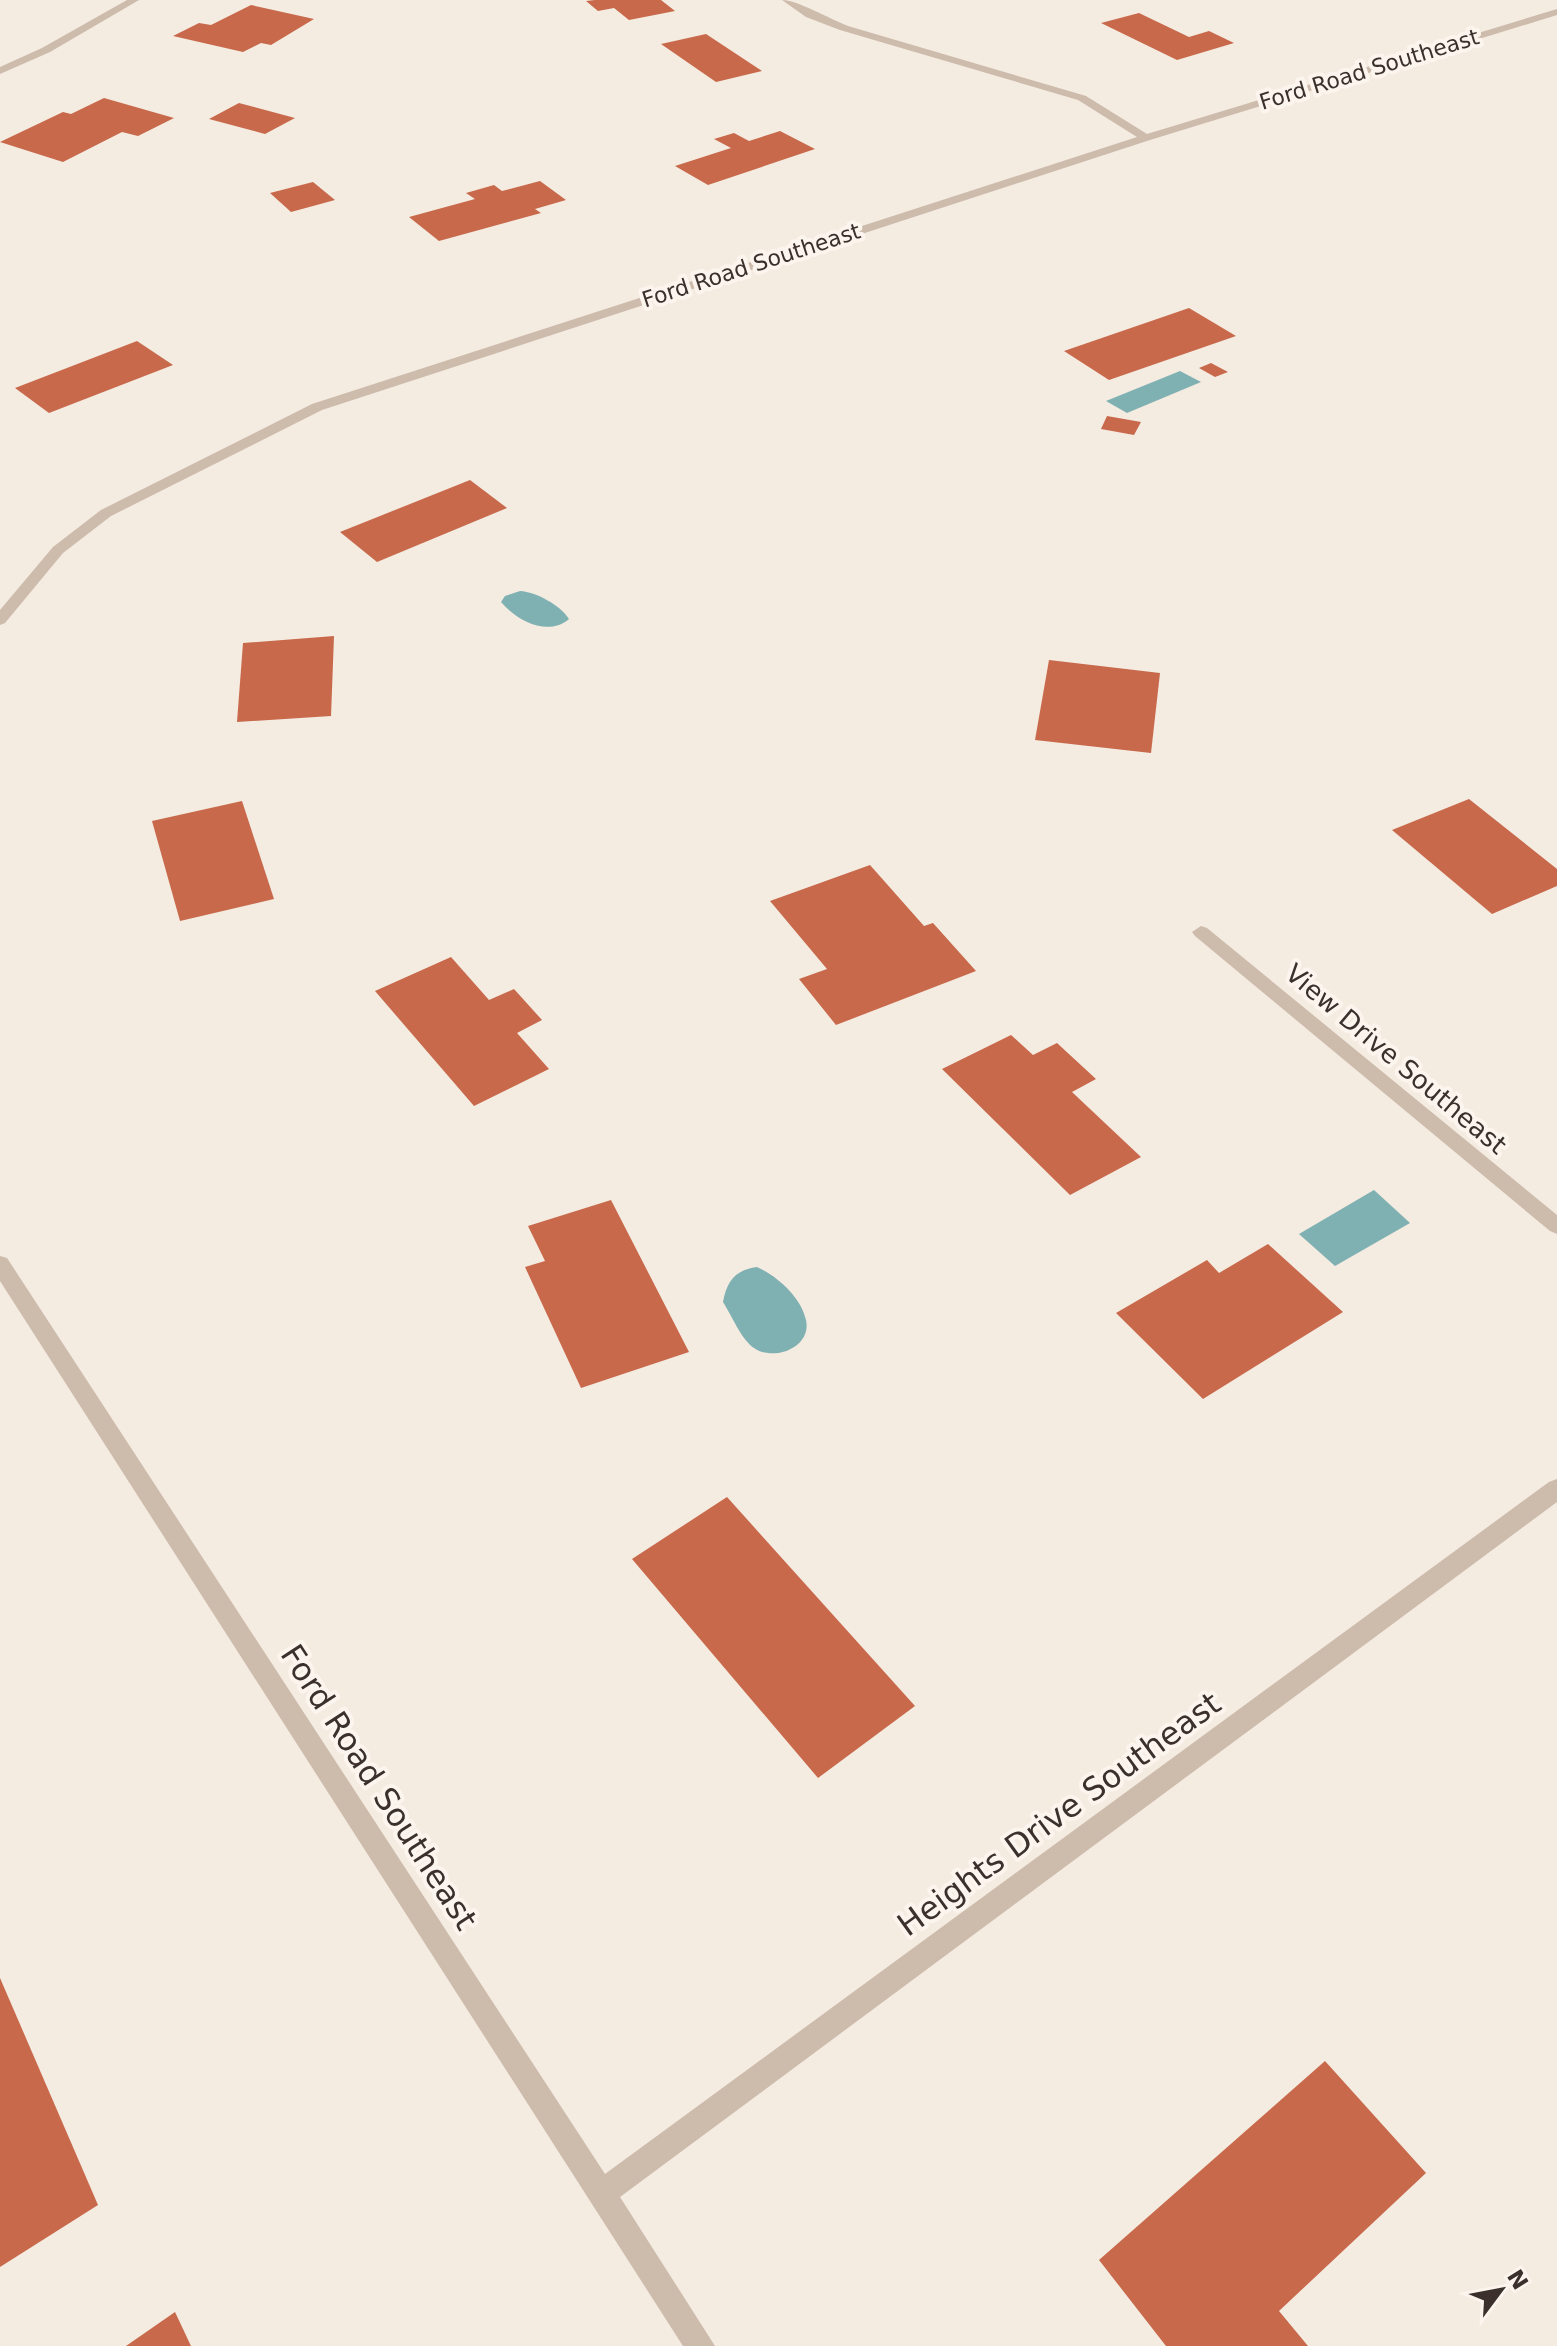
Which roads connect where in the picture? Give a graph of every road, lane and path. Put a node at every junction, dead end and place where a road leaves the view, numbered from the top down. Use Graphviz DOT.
graph roads {
  1 [pos="134,0"];
  2 [pos="787,0"];
  3 [pos="1557,12"];
  4 [pos="0,71"];
  5 [pos="1146,138"];
  6 [pos="0,620"];
  7 [pos="1201,932"];
  8 [pos="1557,1226"];
  9 [pos="0,1264"];
  10 [pos="1557,1489"];
  11 [pos="601,2194"];
  12 [pos="700,2346"];
  1 -- 4 [label="street"];
  2 -- 5 [label="street"];
  3 -- 5 [label="street, Ford Road Southeast"];
  5 -- 6 [label="street, Ford Road Southeast"];
  7 -- 8 [label="street, View Drive Southeast"];
  9 -- 11 [label="street, Ford Road Southeast"];
  10 -- 11 [label="street, Heights Drive Southeast"];
  11 -- 12 [label="street, Ford Road Southeast"];
}
